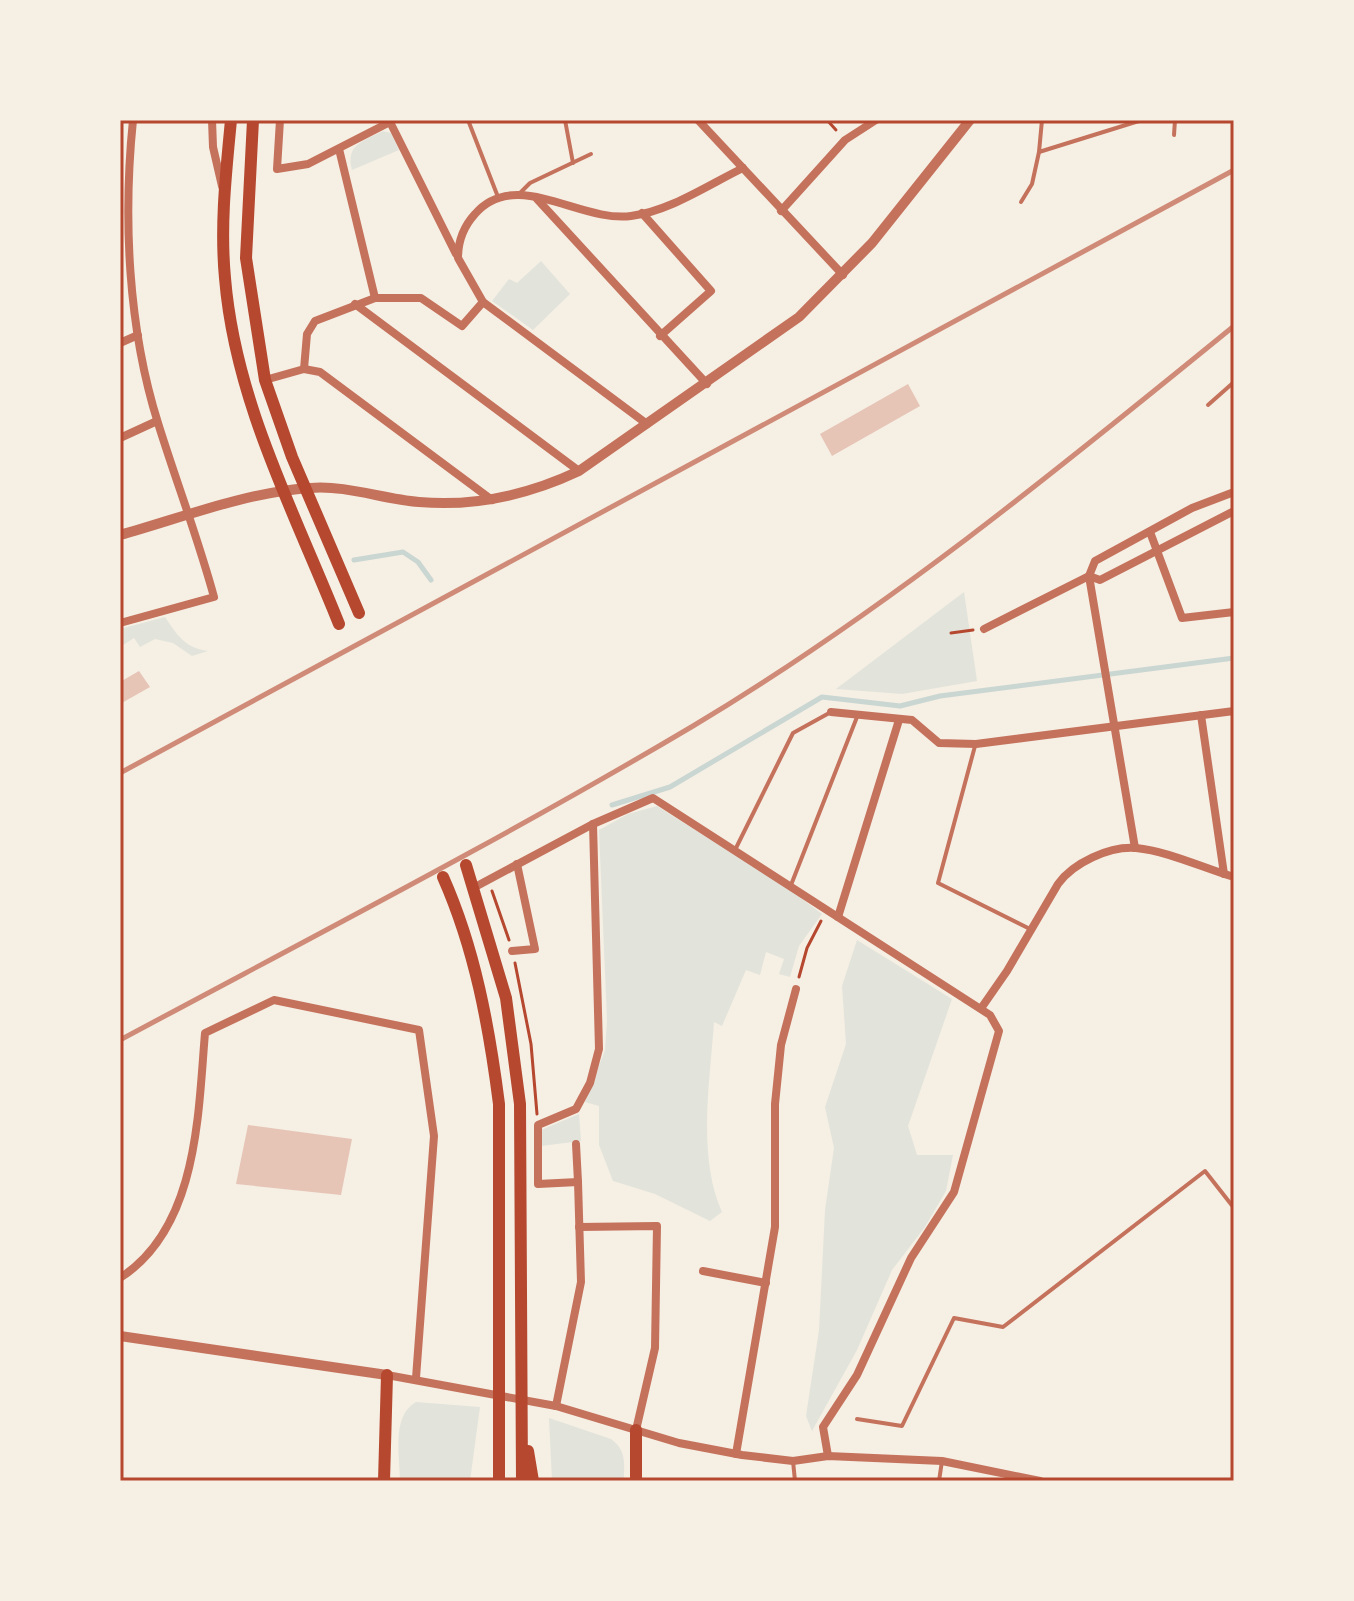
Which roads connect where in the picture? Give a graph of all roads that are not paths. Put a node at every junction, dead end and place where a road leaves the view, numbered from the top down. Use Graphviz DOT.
graph roads {
  1 [pos="133,120"];
  2 [pos="212,120"];
  3 [pos="231,120"];
  4 [pos="253,120"];
  5 [pos="280,120"];
  6 [pos="468,120"];
  7 [pos="565,120"];
  8 [pos="698,120"];
  9 [pos="876,120"];
  10 [pos="970,120"];
  11 [pos="1042,120"];
  12 [pos="1142,120"];
  13 [pos="1175,120"];
  14 [pos="1174,135"];
  15 [pos="339,149"];
  16 [pos="1039,152"];
  17 [pos="591,154"];
  18 [pos="124,158"];
  19 [pos="573,163"];
  20 [pos="743,168"];
  21 [pos="224,194"];
  22 [pos="519,194"];
  23 [pos="498,197"];
  24 [pos="535,198"];
  25 [pos="1021,202"];
  26 [pos="781,211"];
  27 [pos="642,213"];
  28 [pos="130,247"];
  29 [pos="120,252"];
  30 [pos="458,258"];
  31 [pos="843,275"];
  32 [pos="375,298"];
  33 [pos="483,302"];
  34 [pos="355,304"];
  35 [pos="138,335"];
  36 [pos="660,336"];
  37 [pos="120,343"];
  38 [pos="304,369"];
  39 [pos="265,380"];
  40 [pos="1234,382"];
  41 [pos="707,384"];
  42 [pos="1208,405"];
  43 [pos="157,421"];
  44 [pos="647,424"];
  45 [pos="120,438"];
  46 [pos="579,471"];
  47 [pos="308,488"];
  48 [pos="286,490"];
  49 [pos="1234,492"];
  50 [pos="492,500"];
  51 [pos="1234,513"];
  52 [pos="192,516"];
  53 [pos="1150,532"];
  54 [pos="120,535"];
  55 [pos="1161,552"];
  56 [pos="1089,576"];
  57 [pos="1234,612"];
  58 [pos="359,613"];
  59 [pos="120,623"];
  60 [pos="339,624"];
  61 [pos="984,629"];
  62 [pos="1234,711"];
  63 [pos="831,712"];
  64 [pos="1201,715"];
  65 [pos="857,717"];
  66 [pos="899,720"];
  67 [pos="1115,728"];
  68 [pos="976,744"];
  69 [pos="593,824"];
  70 [pos="1135,848"];
  71 [pos="735,850"];
  72 [pos="517,864"];
  73 [pos="466,865"];
  74 [pos="1224,874"];
  75 [pos="443,877"];
  76 [pos="1234,877"];
  77 [pos="791,885"];
  78 [pos="475,887"];
  79 [pos="838,917"];
  80 [pos="1032,930"];
  81 [pos="512,951"];
  82 [pos="796,989"];
  83 [pos="982,1007"];
  84 [pos="576,1144"];
  85 [pos="578,1182"];
  86 [pos="538,1184"];
  87 [pos="521,1187"];
  88 [pos="1234,1208"];
  89 [pos="579,1227"];
  90 [pos="703,1271"];
  91 [pos="120,1278"];
  92 [pos="766,1283"];
  93 [pos="120,1336"];
  94 [pos="387,1375"];
  95 [pos="416,1378"];
  96 [pos="553,1405"];
  97 [pos="857,1419"];
  98 [pos="522,1421"];
  99 [pos="636,1430"];
  100 [pos="736,1454"];
  101 [pos="828,1456"];
  102 [pos="793,1461"];
  103 [pos="942,1461"];
  104 [pos="384,1481"];
  105 [pos="496,1481"];
  106 [pos="522,1481"];
  107 [pos="533,1481"];
  108 [pos="636,1481"];
  109 [pos="795,1481"];
  110 [pos="939,1481"];
  111 [pos="1040,1481"];
  1 -- 18 [label="street"];
  2 -- 21 [label="street"];
  3 -- 21 [label="main road"];
  4 -- 39 [label="main road"];
  5 -- 15 [label="street"];
  6 -- 23 [label="lane"];
  7 -- 19 [label="lane"];
  8 -- 20 [label="street"];
  9 -- 26 [label="street"];
  10 -- 31 [label="street"];
  11 -- 16 [label="lane"];
  12 -- 16 [label="lane"];
  13 -- 14 [label="lane"];
  15 -- 30 [label="street"];
  15 -- 32 [label="street"];
  16 -- 25 [label="lane"];
  17 -- 19 [label="lane"];
  18 -- 28 [label="street"];
  19 -- 22 [label="lane"];
  20 -- 26 [label="street"];
  20 -- 27 [label="street"];
  21 -- 48 [label="main road"];
  22 -- 23 [label="street"];
  22 -- 24 [label="street"];
  23 -- 30 [label="street"];
  24 -- 27 [label="street"];
  24 -- 36 [label="street"];
  26 -- 31 [label="street"];
  27 -- 36 [label="street"];
  28 -- 29 [label="street"];
  28 -- 35 [label="street"];
  30 -- 33 [label="street"];
  31 -- 41 [label="street"];
  32 -- 33 [label="street"];
  32 -- 34 [label="street"];
  33 -- 44 [label="street"];
  34 -- 38 [label="street"];
  34 -- 46 [label="street"];
  35 -- 37 [label="street"];
  35 -- 43 [label="street"];
  36 -- 41 [label="street"];
  38 -- 39 [label="street"];
  38 -- 50 [label="street"];
  39 -- 47 [label="main road"];
  40 -- 42 [label="lane"];
  41 -- 44 [label="street"];
  43 -- 45 [label="street"];
  43 -- 52 [label="street"];
  44 -- 46 [label="street"];
  46 -- 50 [label="street"];
  47 -- 48 [label="street"];
  47 -- 50 [label="street"];
  47 -- 58 [label="main road"];
  48 -- 52 [label="street"];
  48 -- 60 [label="main road"];
  49 -- 53 [label="street"];
  51 -- 55 [label="street"];
  52 -- 54 [label="street"];
  52 -- 59 [label="street"];
  53 -- 55 [label="street"];
  53 -- 56 [label="street"];
  55 -- 56 [label="street"];
  55 -- 57 [label="street"];
  56 -- 61 [label="street"];
  56 -- 67 [label="street"];
  62 -- 64 [label="street"];
  63 -- 65 [label="street"];
  63 -- 71 [label="lane"];
  64 -- 67 [label="street"];
  64 -- 74 [label="street"];
  65 -- 66 [label="street"];
  65 -- 77 [label="lane"];
  66 -- 68 [label="street"];
  66 -- 79 [label="street"];
  67 -- 68 [label="street"];
  67 -- 70 [label="street"];
  68 -- 80 [label="lane"];
  69 -- 71 [label="street"];
  69 -- 72 [label="street"];
  69 -- 86 [label="street"];
  70 -- 74 [label="street"];
  70 -- 80 [label="street"];
  71 -- 77 [label="street"];
  72 -- 78 [label="street"];
  72 -- 81 [label="street"];
  73 -- 78 [label="main road"];
  74 -- 76 [label="street"];
  75 -- 105 [label="main road"];
  77 -- 79 [label="street"];
  78 -- 87 [label="main road"];
  79 -- 83 [label="street"];
  80 -- 83 [label="street"];
  82 -- 92 [label="street"];
  83 -- 101 [label="street"];
  84 -- 85 [label="street"];
  85 -- 86 [label="street"];
  85 -- 89 [label="street"];
  86 -- 87 [label="street"];
  87 -- 98 [label="main road"];
  88 -- 97 [label="lane"];
  89 -- 96 [label="street"];
  89 -- 99 [label="street"];
  90 -- 92 [label="street"];
  91 -- 95 [label="street"];
  92 -- 100 [label="street"];
  93 -- 94 [label="street"];
  94 -- 95 [label="street"];
  94 -- 104 [label="main road"];
  95 -- 96 [label="street"];
  96 -- 99 [label="street"];
  98 -- 106 [label="main road"];
  98 -- 107 [label="main road"];
  99 -- 100 [label="street"];
  99 -- 108 [label="main road"];
  100 -- 102 [label="street"];
  101 -- 102 [label="street"];
  101 -- 103 [label="street"];
  102 -- 109 [label="lane"];
  103 -- 110 [label="lane"];
  103 -- 111 [label="street"];
}
